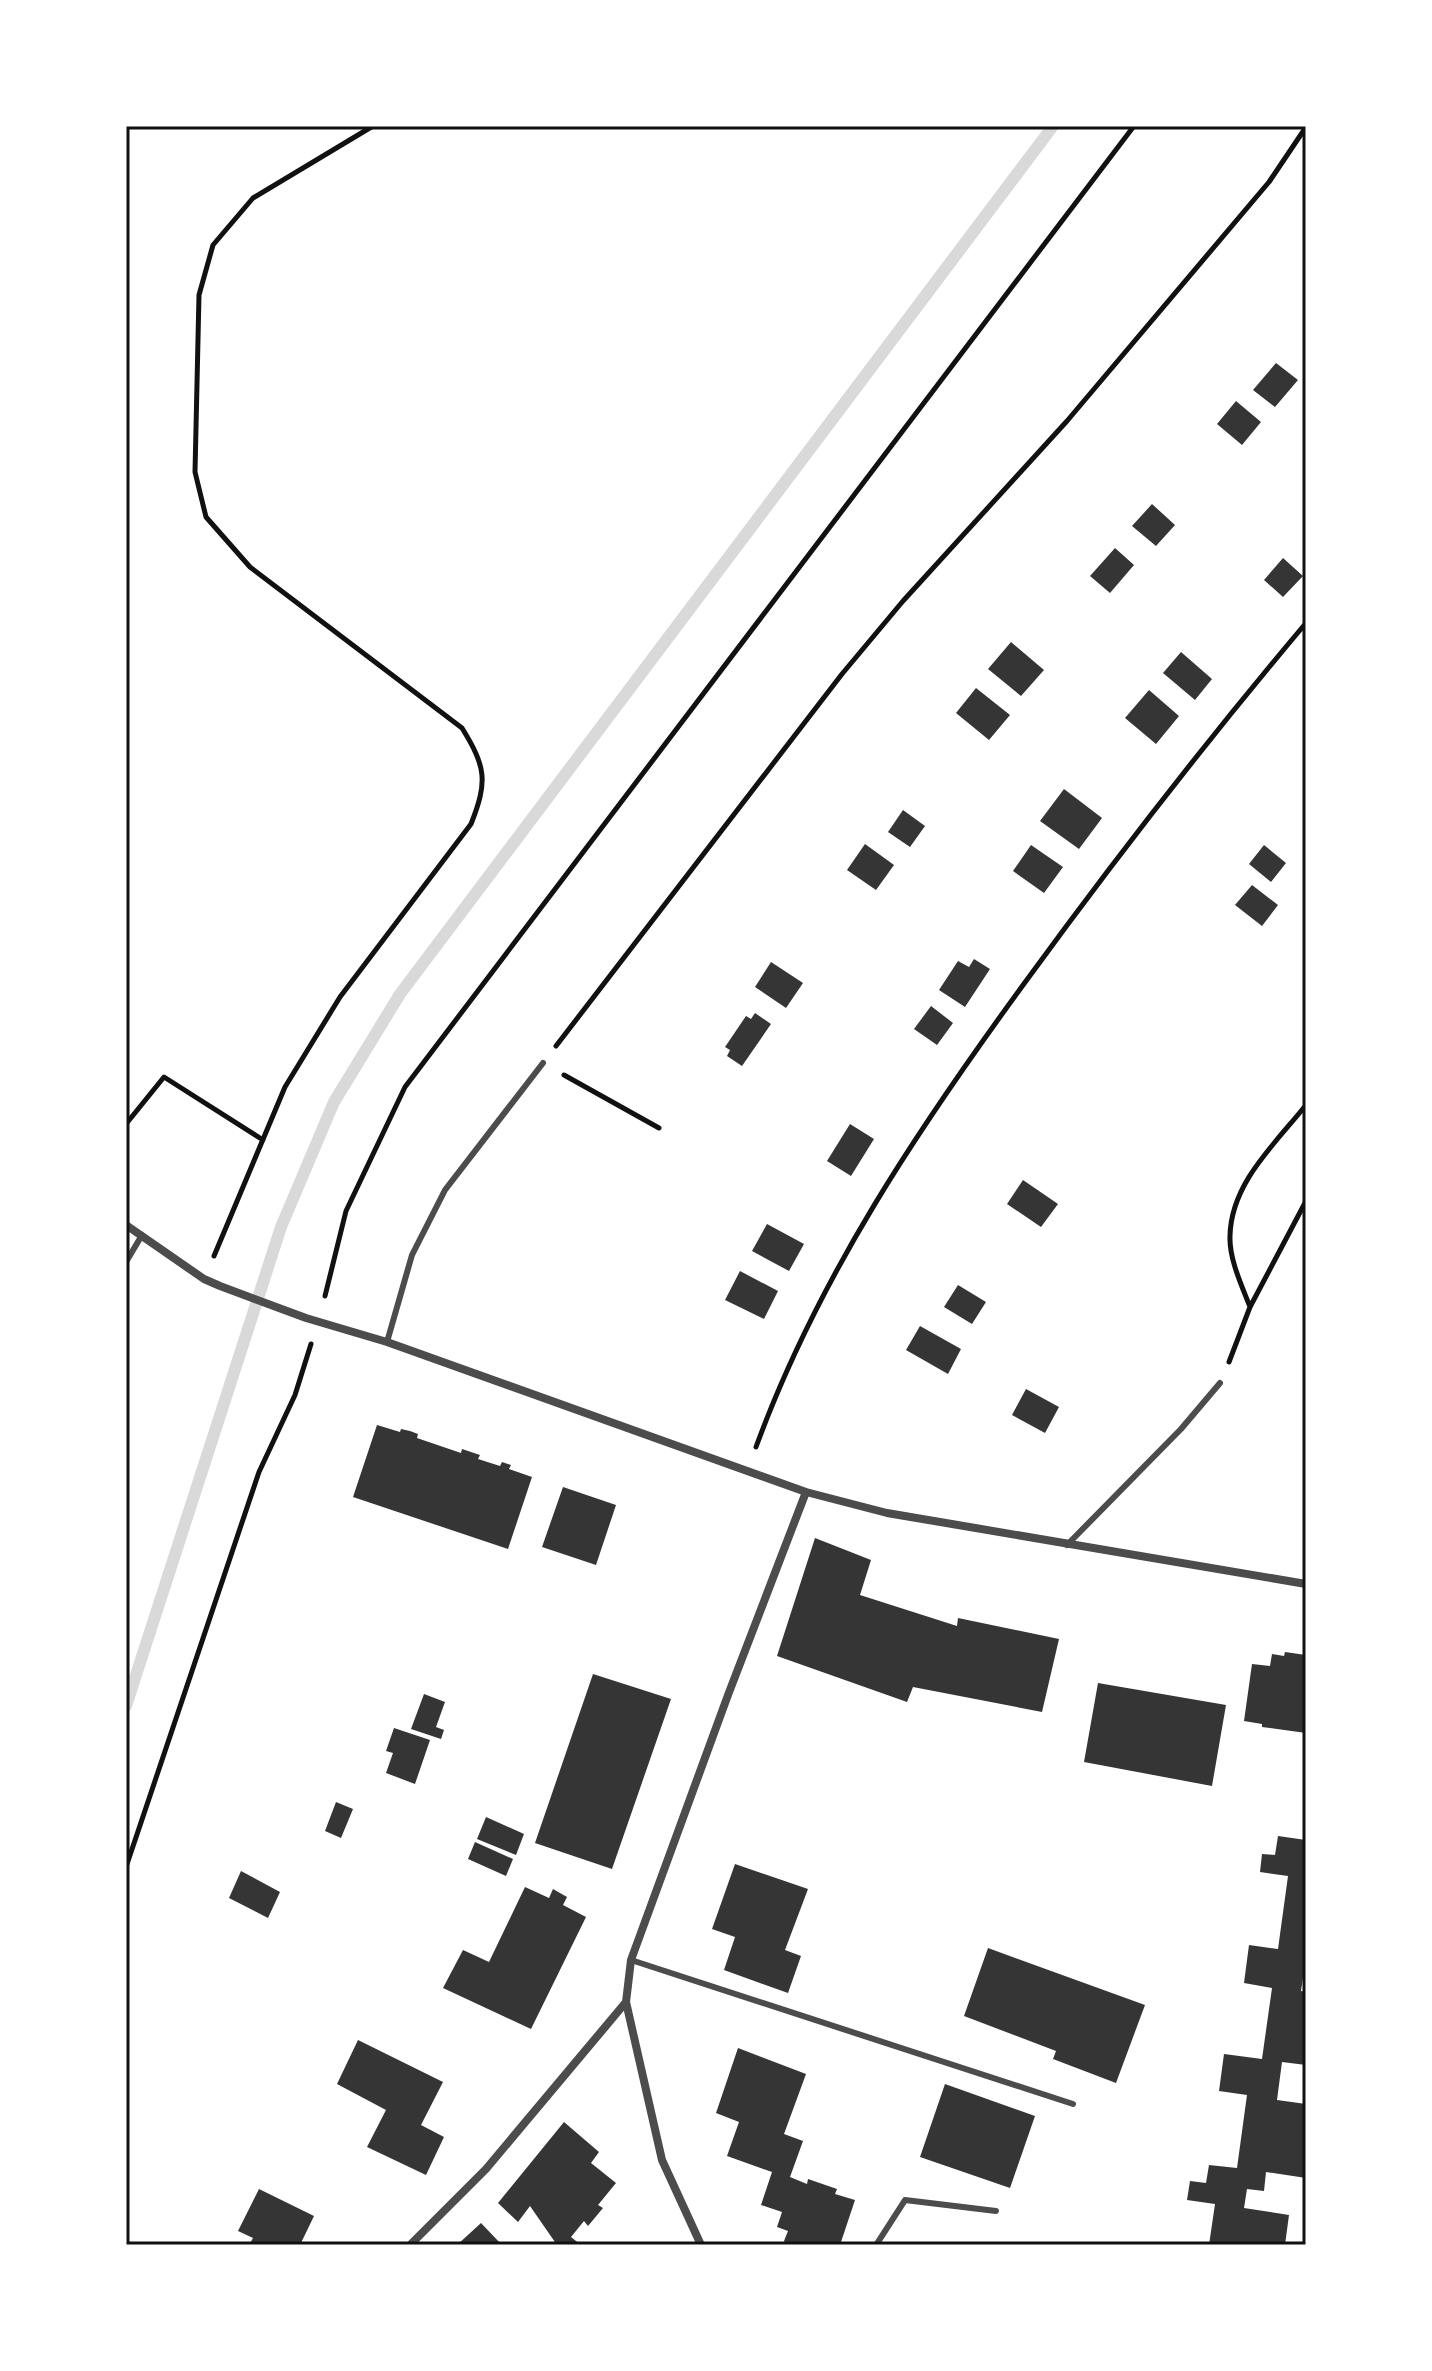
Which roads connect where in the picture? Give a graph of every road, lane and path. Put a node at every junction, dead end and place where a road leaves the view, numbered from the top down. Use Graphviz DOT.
graph roads {
  1 [pos="373,126"];
  2 [pos="1134,126"];
  3 [pos="1306,127"];
  4 [pos="1306,623"];
  5 [pos="543,1063"];
  6 [pos="1306,1105"];
  7 [pos="126,1124"];
  8 [pos="659,1128"];
  9 [pos="263,1140"];
  10 [pos="1306,1201"];
  11 [pos="126,1225"];
  12 [pos="142,1235"];
  13 [pos="126,1262"];
  14 [pos="204,1279"];
  15 [pos="1250,1307"];
  16 [pos="318,1322"];
  17 [pos="387,1342"];
  18 [pos="1220,1383"];
  19 [pos="747,1470"];
  20 [pos="806,1492"];
  21 [pos="1067,1545"];
  22 [pos="1306,1584"];
  23 [pos="126,1867"];
  24 [pos="631,1960"];
  25 [pos="626,2002"];
  26 [pos="1073,2104"];
  27 [pos="996,2211"];
  28 [pos="410,2245"];
  29 [pos="701,2245"];
  30 [pos="876,2245"];
  1 -- 9 [label="path"];
  2 -- 16 [label="path"];
  3 -- 5 [label="path"];
  4 -- 19 [label="path"];
  5 -- 8 [label="path"];
  5 -- 17 [label="lane"];
  6 -- 15 [label="path"];
  7 -- 9 [label="path"];
  9 -- 14 [label="path"];
  10 -- 15 [label="path"];
  11 -- 12 [label="street"];
  12 -- 13 [label="lane"];
  12 -- 14 [label="street"];
  14 -- 16 [label="street"];
  15 -- 18 [label="path"];
  16 -- 17 [label="street"];
  16 -- 23 [label="path"];
  17 -- 19 [label="street"];
  18 -- 21 [label="lane"];
  19 -- 20 [label="street"];
  20 -- 21 [label="street"];
  20 -- 24 [label="street"];
  21 -- 22 [label="street"];
  24 -- 25 [label="street"];
  24 -- 26 [label="lane"];
  25 -- 28 [label="street"];
  25 -- 29 [label="street"];
  27 -- 30 [label="lane"];
}
